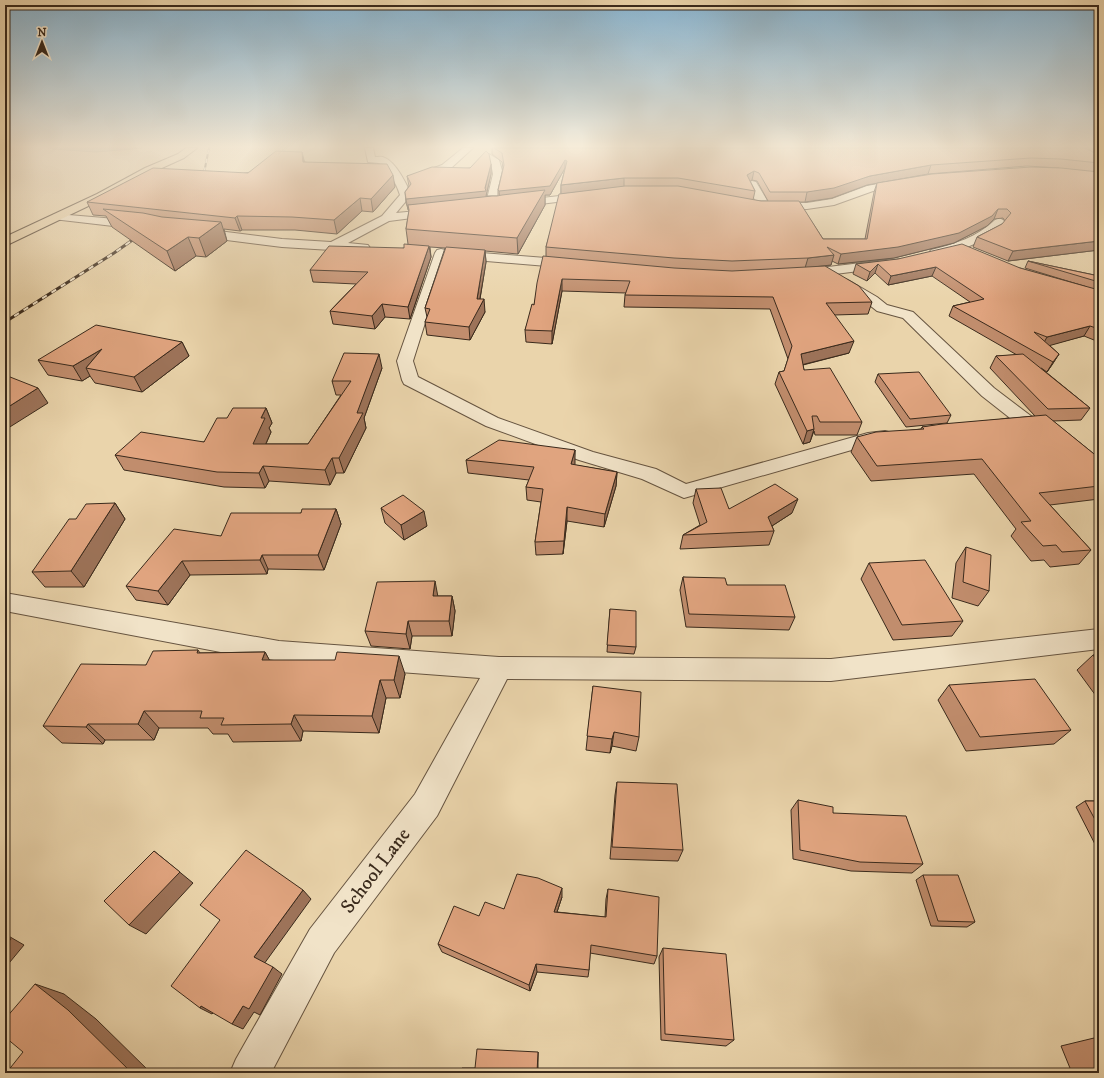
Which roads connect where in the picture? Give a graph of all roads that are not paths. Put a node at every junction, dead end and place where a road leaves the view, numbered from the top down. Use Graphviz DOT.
graph roads {
  1 [pos="96,198"];
  2 [pos="403,198"];
  3 [pos="492,198"];
  4 [pos="569,198"];
  5 [pos="760,198"];
  6 [pos="844,198"];
  7 [pos="497,207"];
  8 [pos="482,208"];
  9 [pos="454,211"];
  10 [pos="57,217"];
  11 [pos="386,218"];
  12 [pos="999,222"];
  13 [pos="151,226"];
  14 [pos="184,231"];
  15 [pos="5,242"];
  16 [pos="333,246"];
  17 [pos="959,247"];
  18 [pos="379,249"];
  19 [pos="425,252"];
  20 [pos="440,253"];
  21 [pos="975,253"];
  22 [pos="922,256"];
  23 [pos="901,261"];
  24 [pos="586,266"];
  25 [pos="823,271"];
  26 [pos="790,274"];
  27 [pos="988,427"];
  28 [pos="897,435"];
  29 [pos="5,602"];
  30 [pos="1099,639"];
  31 [pos="499,668"];
  32 [pos="250,1073"];
  1 -- 10 [label="highway"];
  2 -- 11 [label="street"];
  3 -- 7 [label="street"];
  4 -- 7 [label="street"];
  5 -- 6 [label="street"];
  7 -- 8 [label="street"];
  9 -- 11 [label="street"];
  10 -- 13 [label="street"];
  10 -- 15 [label="highway"];
  11 -- 16 [label="street"];
  12 -- 17 [label="street"];
  14 -- 16 [label="street"];
  16 -- 18 [label="street"];
  17 -- 21 [label="street"];
  17 -- 22 [label="street"];
  19 -- 20 [label="street"];
  20 -- 24 [label="street"];
  20 -- 28 [label="street"];
  23 -- 25 [label="street"];
  25 -- 26 [label="street"];
  25 -- 27 [label="street"];
  29 -- 31 [label="street"];
  30 -- 31 [label="street"];
  31 -- 32 [label="street, School Lane"];
}
